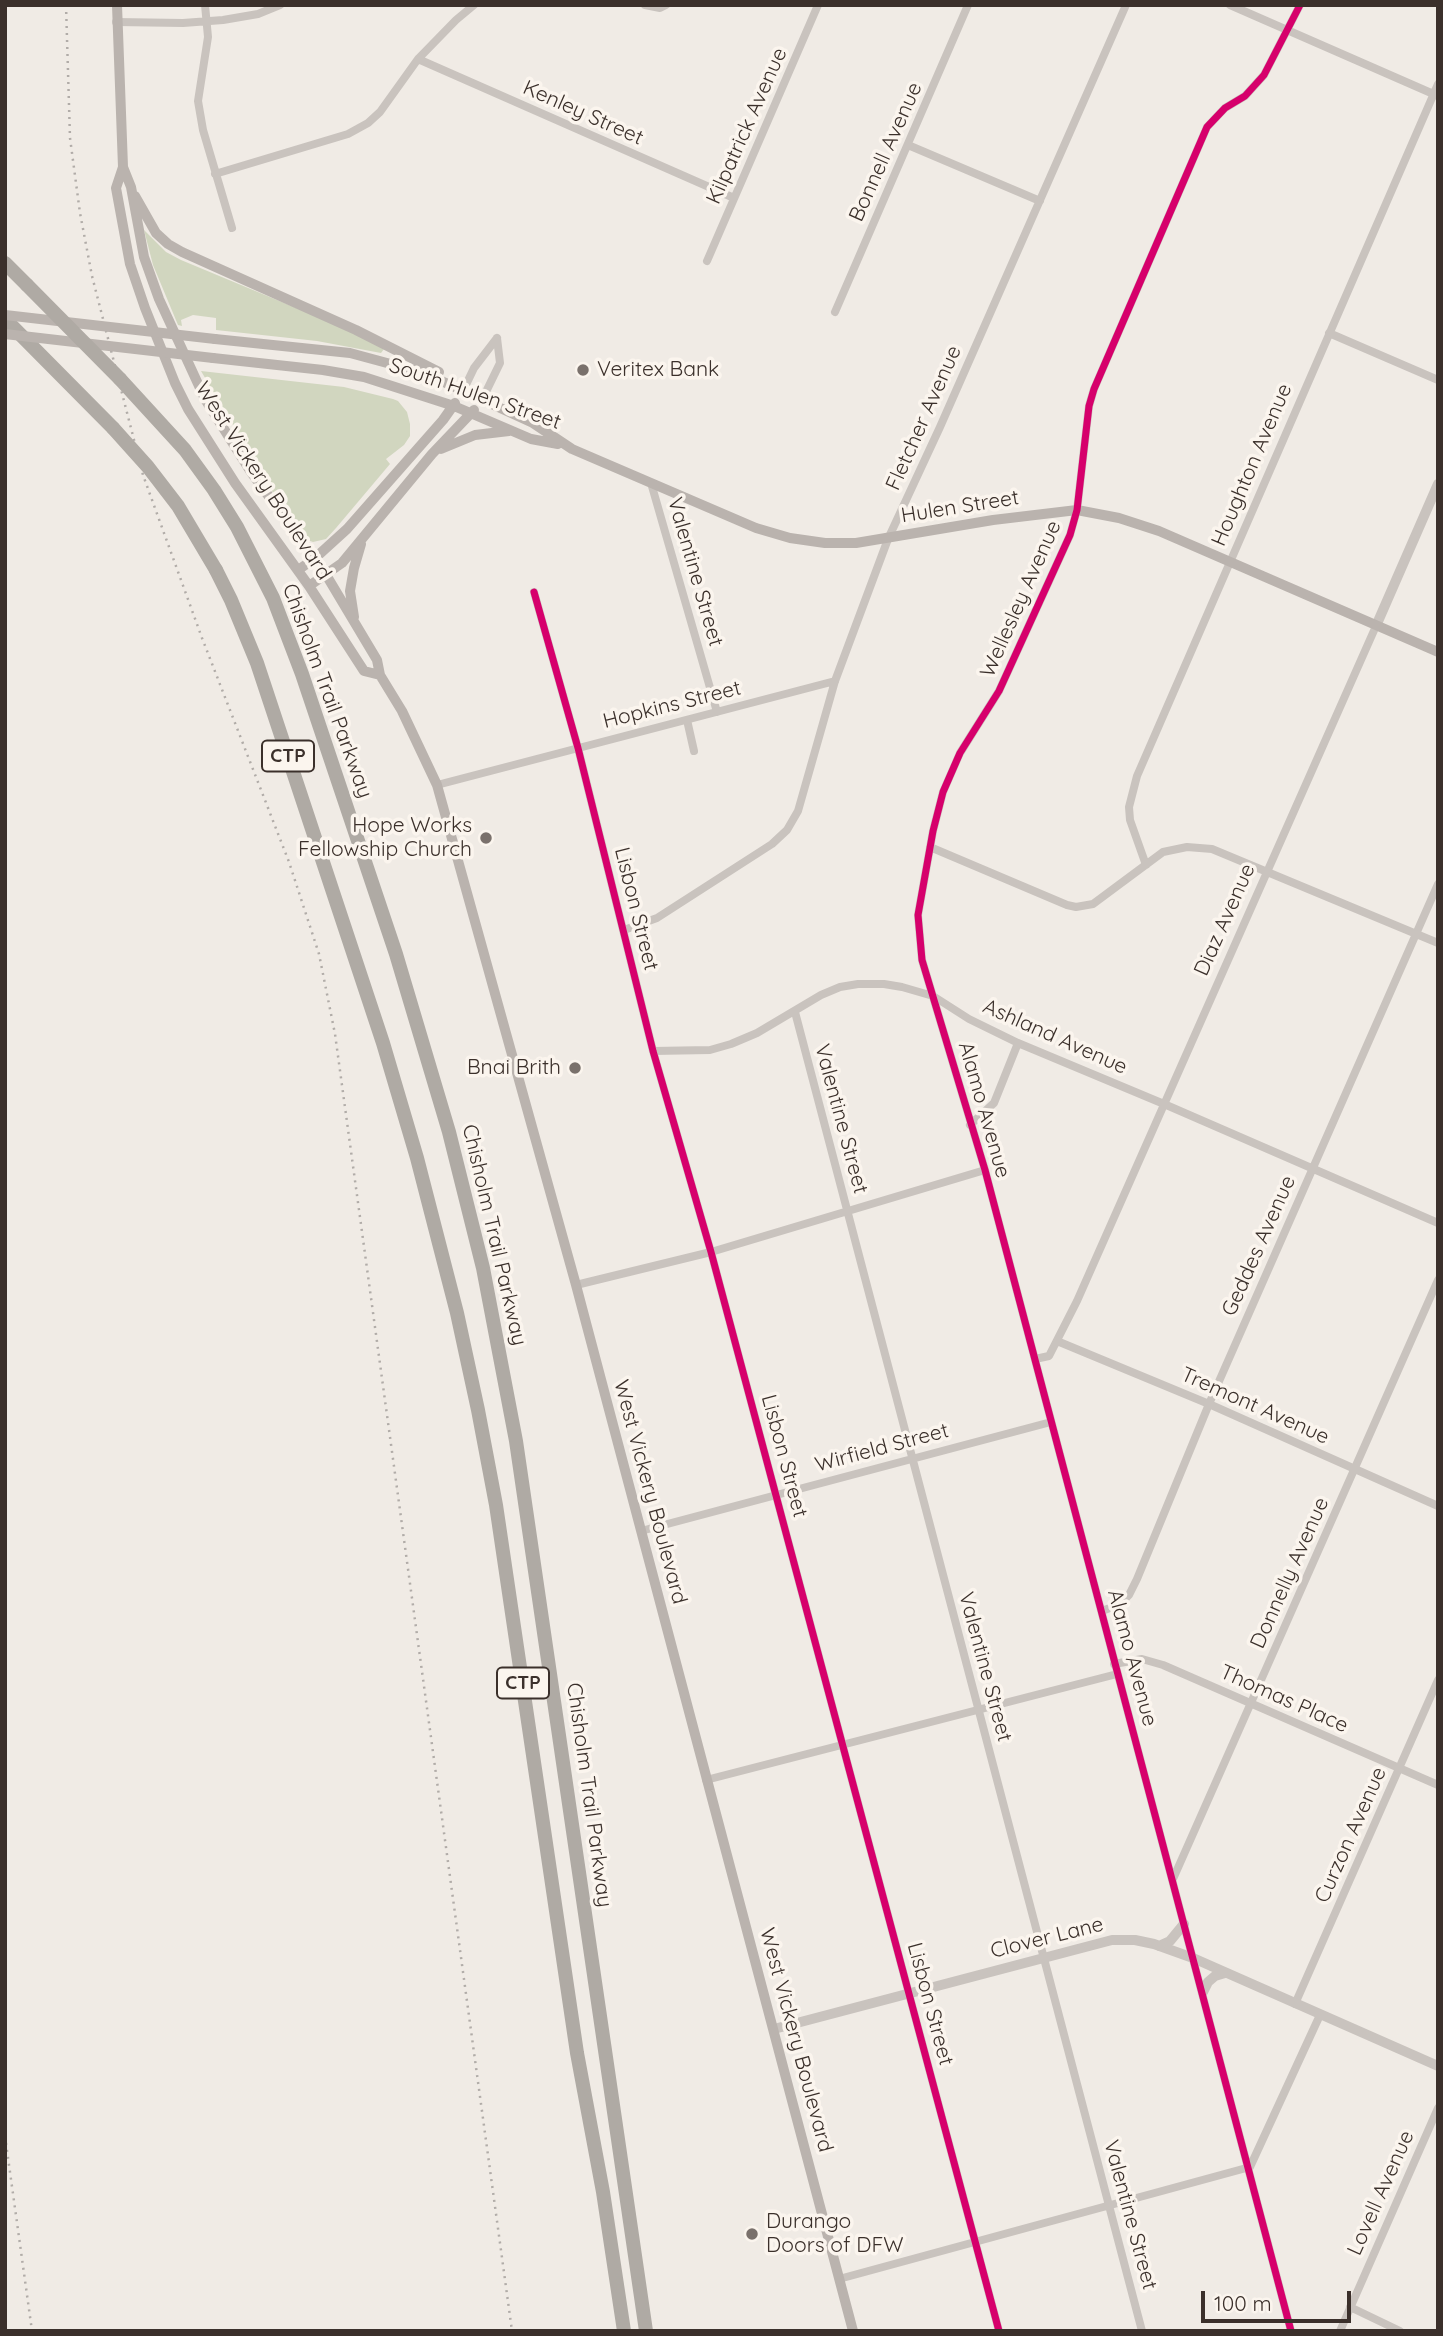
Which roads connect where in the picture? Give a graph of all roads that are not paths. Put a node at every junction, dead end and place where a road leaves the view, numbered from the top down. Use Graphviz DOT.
graph roads {
  1 [pos="117,5"];
  2 [pos="205,5"];
  3 [pos="280,5"];
  4 [pos="474,5"];
  5 [pos="645,5"];
  6 [pos="666,5"];
  7 [pos="818,5"];
  8 [pos="968,5"];
  9 [pos="1126,5"];
  10 [pos="1230,5"];
  11 [pos="1300,5"];
  12 [pos="206,21"];
  13 [pos="116,22"];
  14 [pos="1288,31"];
  15 [pos="418,59"];
  16 [pos="1438,84"];
  17 [pos="1436,95"];
  18 [pos="908,145"];
  19 [pos="123,167"];
  20 [pos="215,174"];
  21 [pos="131,187"];
  22 [pos="734,198"];
  23 [pos="1040,201"];
  24 [pos="232,228"];
  25 [pos="707,261"];
  26 [pos="5,263"];
  27 [pos="835,312"];
  28 [pos="5,317"];
  29 [pos="1329,333"];
  30 [pos="5,334"];
  31 [pos="1438,380"];
  32 [pos="463,391"];
  33 [pos="482,400"];
  34 [pos="454,405"];
  35 [pos="472,413"];
  36 [pos="512,431"];
  37 [pos="564,445"];
  38 [pos="432,454"];
  39 [pos="652,483"];
  40 [pos="1438,484"];
  41 [pos="1077,510"];
  42 [pos="364,536"];
  43 [pos="888,539"];
  44 [pos="314,559"];
  45 [pos="1229,563"];
  46 [pos="298,570"];
  47 [pos="325,573"];
  48 [pos="309,586"];
  49 [pos="534,592"];
  50 [pos="355,623"];
  51 [pos="1376,626"];
  52 [pos="1438,652"];
  53 [pos="380,675"];
  54 [pos="835,681"];
  55 [pos="717,712"];
  56 [pos="687,720"];
  57 [pos="578,748"];
  58 [pos="694,751"];
  59 [pos="437,785"];
  60 [pos="930,847"];
  61 [pos="1146,865"];
  62 [pos="1268,870"];
  63 [pos="1438,884"];
  64 [pos="624,930"];
  65 [pos="1416,934"];
  66 [pos="1438,943"];
  67 [pos="933,996"];
  68 [pos="795,1012"];
  69 [pos="1018,1043"];
  70 [pos="653,1051"];
  71 [pos="1164,1104"];
  72 [pos="970,1125"];
  73 [pos="1312,1168"];
  74 [pos="985,1170"];
  75 [pos="847,1211"];
  76 [pos="1438,1223"];
  77 [pos="711,1252"];
  78 [pos="1438,1280"];
  79 [pos="576,1285"];
  80 [pos="1058,1341"];
  81 [pos="1035,1359"];
  82 [pos="1209,1404"];
  83 [pos="1051,1422"];
  84 [pos="912,1458"];
  85 [pos="1354,1469"];
  86 [pos="776,1494"];
  87 [pos="1438,1506"];
  88 [pos="641,1531"];
  89 [pos="1102,1611"];
  90 [pos="1114,1664"];
  91 [pos="1117,1674"];
  92 [pos="1438,1680"];
  93 [pos="1252,1704"];
  94 [pos="978,1709"];
  95 [pos="843,1744"];
  96 [pos="1399,1768"];
  97 [pos="706,1780"];
  98 [pos="1438,1785"];
  99 [pos="1173,1879"];
  100 [pos="1184,1924"];
  101 [pos="1159,1946"];
  102 [pos="1045,1958"];
  103 [pos="1193,1958"];
  104 [pos="1225,1973"];
  105 [pos="1203,1992"];
  106 [pos="909,1993"];
  107 [pos="1295,2004"];
  108 [pos="1320,2015"];
  109 [pos="774,2029"];
  110 [pos="1438,2066"];
  111 [pos="1438,2108"];
  112 [pos="1250,2168"];
  113 [pos="1109,2206"];
  114 [pos="977,2242"];
  115 [pos="839,2279"];
  116 [pos="1350,2307"];
  117 [pos="624,2331"];
  118 [pos="646,2331"];
  119 [pos="853,2331"];
  120 [pos="999,2331"];
  121 [pos="1142,2331"];
  122 [pos="1291,2331"];
  123 [pos="1340,2331"];
  124 [pos="1400,2331"];
  1 -- 13 [label="main road, West Vickery Boulevard"];
  2 -- 12 [label="street"];
  3 -- 12 [label="street"];
  4 -- 15 [label="street"];
  5 -- 6 [label="street"];
  7 -- 22 [label="street, Kilpatrick Avenue"];
  8 -- 18 [label="street, Bonnell Avenue"];
  9 -- 23 [label="street, Fletcher Avenue"];
  10 -- 14 [label="street"];
  11 -- 14 [label="street, Wellesley Avenue"];
  12 -- 13 [label="street"];
  12 -- 20 [label="street"];
  13 -- 19 [label="main road, West Vickery Boulevard"];
  14 -- 17 [label="street"];
  14 -- 41 [label="street, Wellesley Avenue"];
  15 -- 20 [label="street"];
  15 -- 22 [label="street, Kenley Street"];
  16 -- 17 [label="street, Houghton Avenue"];
  17 -- 29 [label="street, Houghton Avenue"];
  18 -- 23 [label="street"];
  18 -- 27 [label="street, Bonnell Avenue"];
  19 -- 21 [label="main road, West Vickery Boulevard"];
  19 -- 46 [label="main road, West Vickery Boulevard"];
  20 -- 24 [label="street"];
  21 -- 32 [label="main road"];
  21 -- 44 [label="main road, West Vickery Boulevard"];
  22 -- 25 [label="street, Kilpatrick Avenue"];
  23 -- 43 [label="street, Fletcher Avenue"];
  26 -- 118 [label="highway, Chisholm Trail Parkway / CTP, bridge"];
  28 -- 32 [label="main road, South Hulen Street, bridge"];
  28 -- 117 [label="highway, CTP, bridge"];
  29 -- 31 [label="street"];
  29 -- 45 [label="street, Houghton Avenue"];
  30 -- 34 [label="main road, South Hulen Street, bridge"];
  32 -- 33 [label="main road, South Hulen Street"];
  32 -- 33 [label="street"];
  32 -- 34 [label="main road"];
  33 -- 35 [label="main road"];
  33 -- 37 [label="main road, South Hulen Street"];
  34 -- 35 [label="main road, South Hulen Street"];
  34 -- 44 [label="main road"];
  35 -- 36 [label="main road, South Hulen Street"];
  35 -- 38 [label="main road"];
  36 -- 37 [label="main road, South Hulen Street"];
  36 -- 38 [label="main road"];
  37 -- 39 [label="main road, Hulen Street"];
  38 -- 42 [label="main road"];
  39 -- 43 [label="main road, Hulen Street"];
  39 -- 55 [label="street, Valentine Street"];
  40 -- 51 [label="street, Diaz Avenue"];
  41 -- 43 [label="main road, Hulen Street"];
  41 -- 45 [label="main road, Hulen Street"];
  41 -- 60 [label="street, Wellesley Avenue"];
  42 -- 47 [label="main road"];
  42 -- 50 [label="main road"];
  43 -- 54 [label="street, Fletcher Avenue"];
  44 -- 46 [label="main road"];
  44 -- 47 [label="main road, West Vickery Boulevard"];
  45 -- 51 [label="main road, Hulen Street"];
  45 -- 61 [label="street, Houghton Avenue"];
  46 -- 48 [label="main road, West Vickery Boulevard"];
  47 -- 48 [label="main road"];
  47 -- 50 [label="main road, West Vickery Boulevard"];
  48 -- 53 [label="main road, West Vickery Boulevard"];
  49 -- 57 [label="street, Lisbon Street"];
  50 -- 53 [label="main road, West Vickery Boulevard"];
  51 -- 52 [label="main road, Hulen Street"];
  51 -- 62 [label="street, Diaz Avenue"];
  53 -- 59 [label="main road, West Vickery Boulevard"];
  54 -- 55 [label="street, Hopkins Street"];
  54 -- 64 [label="street, Fletcher Avenue"];
  55 -- 56 [label="street, Hopkins Street"];
  56 -- 57 [label="street, Hopkins Street"];
  56 -- 58 [label="street"];
  57 -- 59 [label="street, Hopkins Street"];
  57 -- 64 [label="street, Lisbon Street"];
  59 -- 79 [label="main road, West Vickery Boulevard"];
  60 -- 61 [label="street"];
  60 -- 67 [label="street, Wellesley Avenue"];
  61 -- 62 [label="street"];
  62 -- 65 [label="street"];
  62 -- 71 [label="street, Diaz Avenue"];
  63 -- 65 [label="street, Geddes Avenue"];
  64 -- 70 [label="street, Lisbon Street"];
  65 -- 66 [label="street"];
  65 -- 73 [label="street, Geddes Avenue"];
  67 -- 68 [label="street, Ashland Avenue"];
  67 -- 69 [label="street, Ashland Avenue"];
  67 -- 72 [label="street, Alamo Avenue"];
  68 -- 70 [label="street, Ashland Avenue"];
  68 -- 75 [label="street, Valentine Street"];
  69 -- 71 [label="street, Ashland Avenue"];
  69 -- 72 [label="street"];
  70 -- 77 [label="street, Lisbon Street"];
  71 -- 73 [label="street, Ashland Avenue"];
  71 -- 80 [label="street, Diaz Avenue"];
  72 -- 74 [label="street, Alamo Avenue"];
  73 -- 76 [label="street, Ashland Avenue"];
  73 -- 82 [label="street, Geddes Avenue"];
  74 -- 75 [label="street"];
  74 -- 81 [label="street, Alamo Avenue"];
  75 -- 77 [label="street"];
  75 -- 84 [label="street, Valentine Street"];
  77 -- 79 [label="street"];
  77 -- 86 [label="street, Lisbon Street"];
  78 -- 85 [label="street, Donnelly Avenue"];
  79 -- 88 [label="main road, West Vickery Boulevard"];
  80 -- 81 [label="street, Diaz Avenue"];
  80 -- 82 [label="street, Tremont Avenue"];
  81 -- 83 [label="street, Alamo Avenue"];
  82 -- 85 [label="street, Tremont Avenue"];
  82 -- 89 [label="street, Geddes Avenue"];
  83 -- 84 [label="street, Wirfield Street"];
  83 -- 89 [label="street, Alamo Avenue"];
  84 -- 86 [label="street, Wirfield Street"];
  84 -- 94 [label="street, Valentine Street"];
  85 -- 87 [label="street, Tremont Avenue"];
  85 -- 93 [label="street, Donnelly Avenue"];
  86 -- 88 [label="street, Wirfield Street"];
  86 -- 95 [label="street, Lisbon Street"];
  88 -- 97 [label="main road, West Vickery Boulevard"];
  89 -- 90 [label="street, Alamo Avenue"];
  90 -- 91 [label="street, Alamo Avenue"];
  90 -- 93 [label="street, Thomas Place"];
  91 -- 94 [label="street"];
  91 -- 99 [label="street, Alamo Avenue"];
  92 -- 96 [label="street, Curzon Avenue"];
  93 -- 96 [label="street, Thomas Place"];
  93 -- 99 [label="street, Donnelly Avenue"];
  94 -- 95 [label="street"];
  94 -- 102 [label="street, Valentine Street"];
  95 -- 97 [label="street"];
  95 -- 106 [label="street, Lisbon Street"];
  96 -- 98 [label="street, Thomas Place"];
  96 -- 107 [label="street, Curzon Avenue"];
  97 -- 109 [label="main road, West Vickery Boulevard"];
  99 -- 100 [label="street, Alamo Avenue"];
  100 -- 101 [label="street"];
  100 -- 103 [label="street, Alamo Avenue"];
  101 -- 102 [label="street, Clover Lane"];
  101 -- 103 [label="street, Clover Lane"];
  102 -- 106 [label="street, Clover Lane"];
  102 -- 113 [label="street, Valentine Street"];
  103 -- 104 [label="street, Clover Lane"];
  103 -- 105 [label="street, Alamo Avenue"];
  104 -- 105 [label="street"];
  104 -- 107 [label="street, Clover Lane"];
  105 -- 112 [label="street, Alamo Avenue"];
  106 -- 109 [label="street, Clover Lane"];
  106 -- 114 [label="street, Lisbon Street"];
  107 -- 108 [label="street, Clover Lane"];
  108 -- 110 [label="street, Clover Lane"];
  108 -- 112 [label="street"];
  109 -- 115 [label="main road, West Vickery Boulevard"];
  111 -- 116 [label="street, Lovell Avenue"];
  112 -- 113 [label="street"];
  112 -- 122 [label="street, Alamo Avenue"];
  113 -- 114 [label="street"];
  113 -- 121 [label="street, Valentine Street"];
  114 -- 115 [label="street"];
  114 -- 120 [label="street, Lisbon Street"];
  115 -- 119 [label="main road, West Vickery Boulevard"];
  116 -- 123 [label="street, Lovell Avenue"];
  116 -- 124 [label="street"];
}
